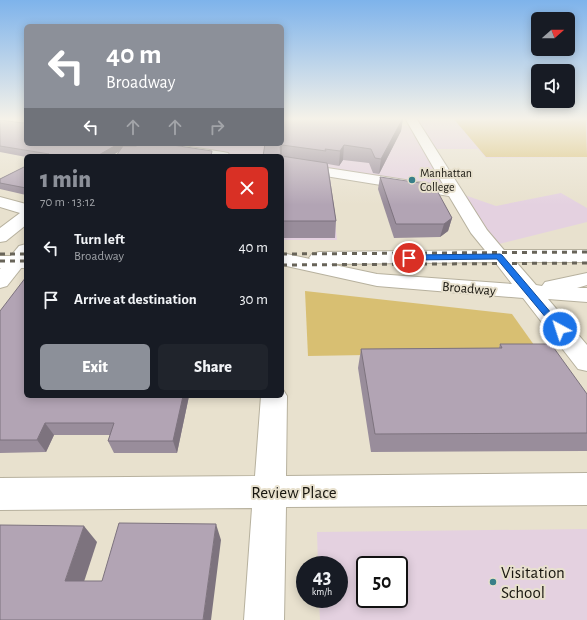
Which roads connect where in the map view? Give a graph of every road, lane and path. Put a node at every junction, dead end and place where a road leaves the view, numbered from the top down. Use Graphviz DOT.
graph roads {
  1 [pos="144,147"];
  2 [pos="167,147"];
  3 [pos="428,147"];
  4 [pos="135,153"];
  5 [pos="211,154"];
  6 [pos="284,165"];
  7 [pos="456,192"];
  8 [pos="0,202"];
  9 [pos="24,209"];
  10 [pos="24,219"];
  11 [pos="0,237"];
  12 [pos="500,256"];
  13 [pos="587,256"];
  14 [pos="17,259"];
  15 [pos="284,259"];
  16 [pos="284,259"];
  17 [pos="587,264"];
  18 [pos="587,279"];
  19 [pos="0,282"];
  20 [pos="530,292"];
  21 [pos="587,295"];
  22 [pos="587,362"];
  23 [pos="274,398"];
  24 [pos="587,489"];
  25 [pos="269,492"];
  26 [pos="0,494"];
  27 [pos="264,620"];
  1 -- 4 [label="street"];
  2 -- 5 [label="street"];
  3 -- 7 [label="street"];
  6 -- 7 [label="street"];
  7 -- 12 [label="street"];
  8 -- 9 [label="street"];
  10 -- 11 [label="street"];
  12 -- 13 [label="street, Broadway"];
  12 -- 15 [label="street, Broadway"];
  12 -- 17 [label="street, Broadway"];
  12 -- 20 [label="street"];
  14 -- 19 [label="street"];
  16 -- 20 [label="street, Broadway"];
  18 -- 20 [label="street"];
  20 -- 21 [label="street, Broadway"];
  20 -- 22 [label="street"];
  23 -- 25 [label="street"];
  24 -- 25 [label="street, Review Place"];
  25 -- 26 [label="street, Review Place"];
  25 -- 27 [label="street"];
}
